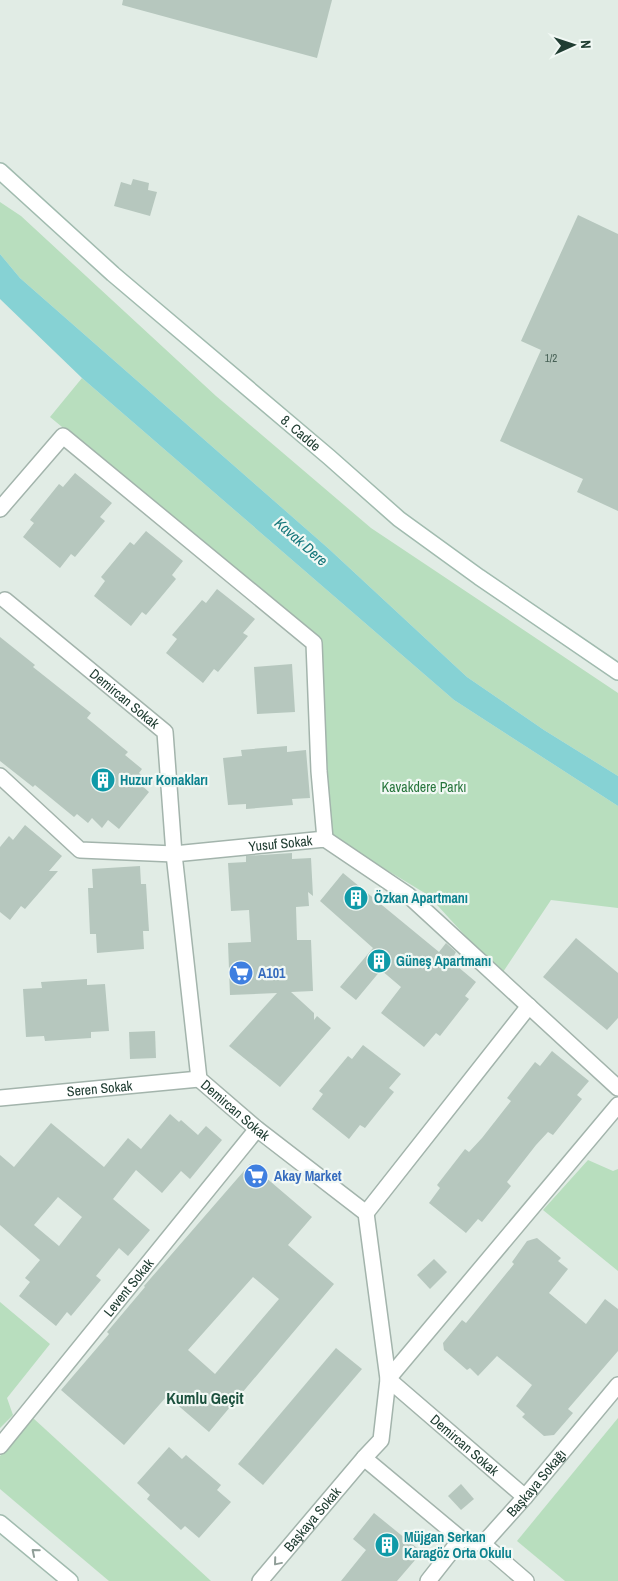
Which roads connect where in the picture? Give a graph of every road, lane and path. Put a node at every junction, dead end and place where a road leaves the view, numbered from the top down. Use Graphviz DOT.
graph roads {
  1 [pos="0,171"];
  2 [pos="0,509"];
  3 [pos="5,600"];
  4 [pos="618,672"];
  5 [pos="0,776"];
  6 [pos="325,839"];
  7 [pos="174,854"];
  8 [pos="529,1006"];
  9 [pos="199,1079"];
  10 [pos="618,1088"];
  11 [pos="0,1098"];
  12 [pos="618,1105"];
  13 [pos="257,1129"];
  14 [pos="366,1213"];
  15 [pos="388,1379"];
  16 [pos="618,1385"];
  17 [pos="0,1446"];
  18 [pos="364,1458"];
  19 [pos="525,1497"];
  20 [pos="0,1523"];
  21 [pos="461,1539"];
  22 [pos="483,1544"];
  23 [pos="70,1581"];
  24 [pos="260,1581"];
  25 [pos="428,1581"];
  26 [pos="526,1581"];
  1 -- 4 [label="street, 8. Cadde"];
  2 -- 6 [label="street"];
  3 -- 7 [label="street, Demircan Sokak"];
  5 -- 7 [label="street, Yusuf Sokak"];
  6 -- 7 [label="street, Yusuf Sokak"];
  6 -- 8 [label="street, Yusuf Sokak"];
  7 -- 9 [label="street, Demircan Sokak"];
  8 -- 10 [label="street, Yusuf Sokak"];
  8 -- 14 [label="street"];
  9 -- 11 [label="street, Seren Sokak"];
  9 -- 13 [label="street, Demircan Sokak"];
  12 -- 15 [label="street"];
  13 -- 14 [label="street, Demircan Sokak"];
  13 -- 17 [label="street, Levent Sokak"];
  14 -- 15 [label="street"];
  15 -- 18 [label="street, Başkaya Sokak"];
  15 -- 19 [label="street, Demircan Sokak"];
  16 -- 19 [label="street, Başkaya Sokağı"];
  18 -- 21 [label="street"];
  18 -- 24 [label="street, Başkaya Sokak, one-way"];
  19 -- 22 [label="street, Başkaya Sokağı"];
  23 -- 20 [label="street, one-way"];
  21 -- 22 [label="street"];
  21 -- 25 [label="street"];
  22 -- 26 [label="street"];
}
